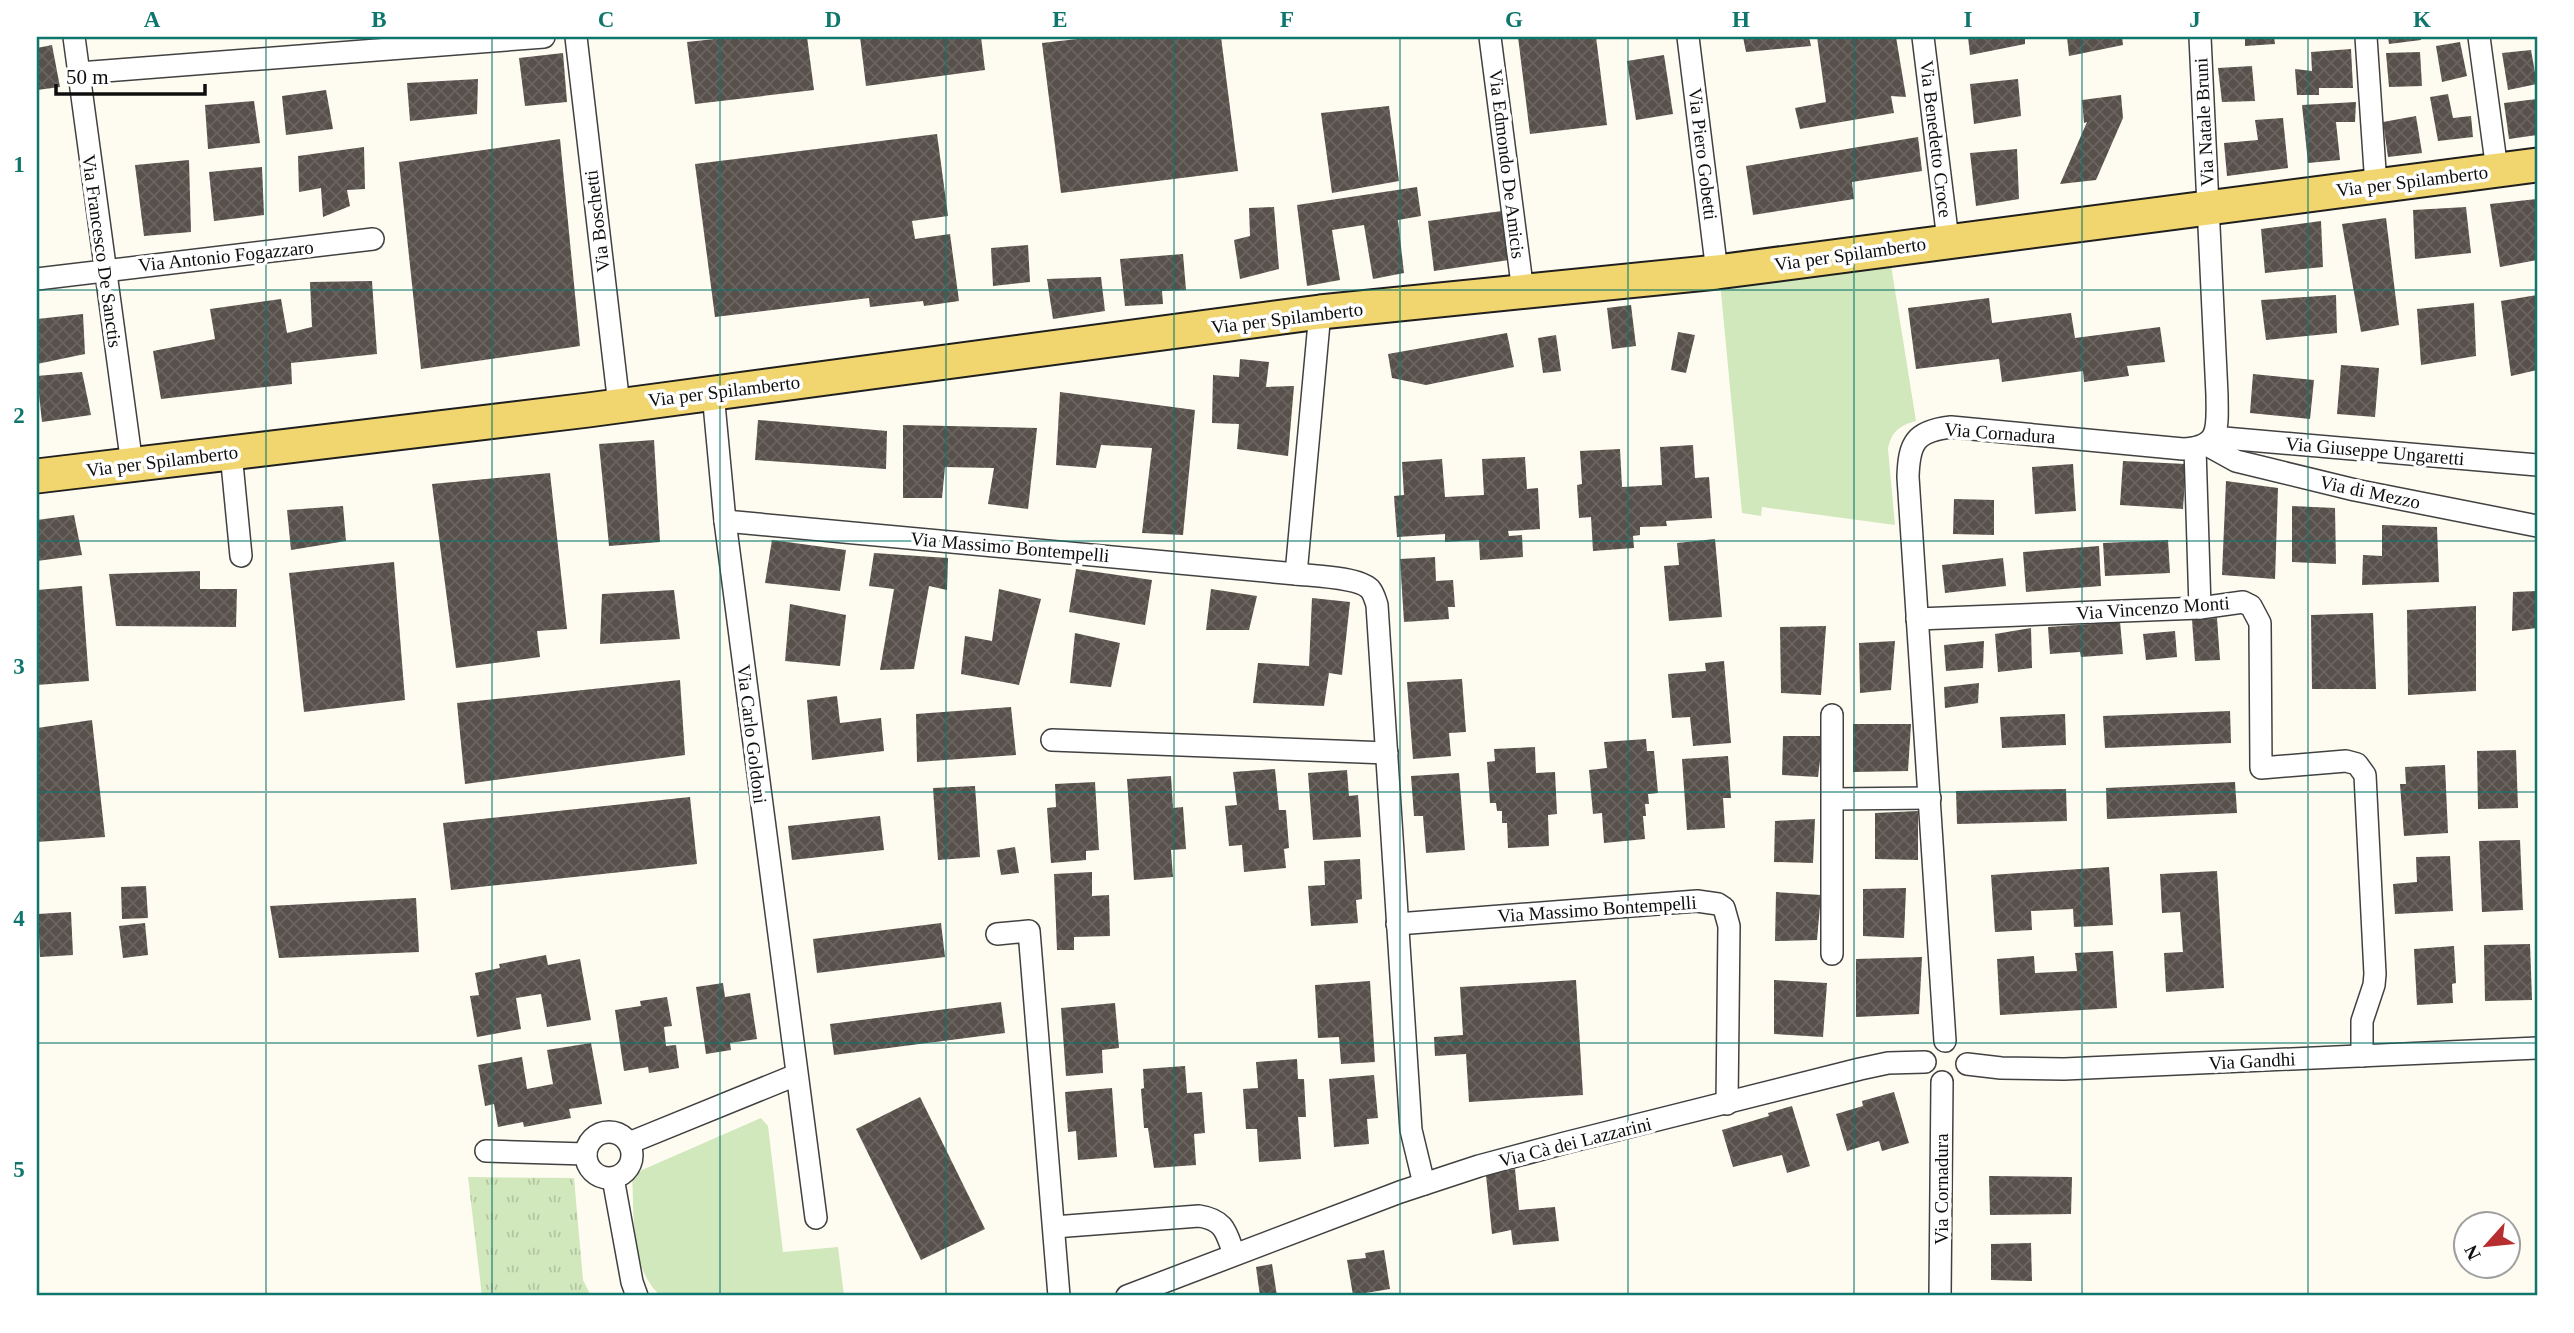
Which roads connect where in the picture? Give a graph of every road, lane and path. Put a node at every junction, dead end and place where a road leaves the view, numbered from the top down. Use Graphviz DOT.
graph roads {
  1 [pos="74,37"];
  2 [pos="544,37"];
  3 [pos="576,37"];
  4 [pos="1490,37"];
  5 [pos="1688,37"];
  6 [pos="1923,37"];
  7 [pos="2200,37"];
  8 [pos="2366,37"];
  9 [pos="2479,37"];
  10 [pos="79,73"];
  11 [pos="2537,164"];
  12 [pos="2497,170"];
  13 [pos="2376,186"];
  14 [pos="2208,208"];
  15 [pos="373,239"];
  16 [pos="1948,240"];
  17 [pos="104,269"];
  18 [pos="1717,272"];
  19 [pos="37,279"];
  20 [pos="1523,292"];
  21 [pos="1320,312"];
  22 [pos="713,393"];
  23 [pos="619,405"];
  24 [pos="2205,443"];
  25 [pos="231,453"];
  26 [pos="132,465"];
  27 [pos="2537,465"];
  28 [pos="37,476"];
  29 [pos="724,521"];
  30 [pos="2537,526"];
  31 [pos="241,556"];
  32 [pos="1296,574"];
  33 [pos="2200,608"];
  34 [pos="1917,619"];
  35 [pos="1832,715"];
  36 [pos="1052,740"];
  37 [pos="1387,753"];
  38 [pos="1930,798"];
  39 [pos="1833,799"];
  40 [pos="1397,924"];
  41 [pos="997,934"];
  42 [pos="1832,954"];
  43 [pos="1945,1041"];
  44 [pos="2537,1048"];
  45 [pos="2361,1056"];
  46 [pos="1925,1062"];
  47 [pos="1967,1064"];
  48 [pos="796,1075"];
  49 [pos="1942,1082"];
  50 [pos="1727,1104"];
  51 [pos="629,1143"];
  52 [pos="486,1151"];
  53 [pos="586,1154"];
  54 [pos="613,1178"];
  55 [pos="1424,1184"];
  56 [pos="816,1218"];
  57 [pos="1054,1227"];
  58 [pos="1234,1254"];
  59 [pos="637,1296"];
  60 [pos="1059,1296"];
  61 [pos="1127,1296"];
  62 [pos="1940,1296"];
  1 -- 10 [label="street, Via Francesco De Sanctis"];
  2 -- 10 [label="street"];
  3 -- 23 [label="street, Via Boschetti"];
  4 -- 20 [label="street, Via Edmondo De Amicis"];
  5 -- 18 [label="street, Via Piero Gobetti"];
  6 -- 16 [label="street, Via Benedetto Croce"];
  7 -- 14 [label="street, Via Natale Bruni"];
  8 -- 13 [label="street"];
  9 -- 12 [label="street"];
  10 -- 17 [label="street, Via Francesco De Sanctis"];
  11 -- 12 [label="main road, Via per Spilamberto"];
  12 -- 13 [label="main road, Via per Spilamberto"];
  13 -- 14 [label="main road, Via per Spilamberto"];
  14 -- 16 [label="main road, Via per Spilamberto"];
  14 -- 24 [label="street"];
  15 -- 17 [label="street, Via Antonio Fogazzaro"];
  16 -- 18 [label="main road, Via per Spilamberto"];
  17 -- 19 [label="street, Via Antonio Fogazzaro"];
  17 -- 26 [label="street, Via Francesco De Sanctis"];
  18 -- 20 [label="main road, Via per Spilamberto"];
  20 -- 21 [label="main road, Via per Spilamberto"];
  21 -- 22 [label="main road, Via per Spilamberto"];
  21 -- 32 [label="street"];
  22 -- 23 [label="main road, Via per Spilamberto"];
  22 -- 29 [label="street, Via Carlo Goldoni"];
  23 -- 25 [label="main road, Via per Spilamberto"];
  24 -- 27 [label="street, Via Giuseppe Ungaretti"];
  24 -- 30 [label="street, Via di Mezzo"];
  24 -- 33 [label="street"];
  24 -- 34 [label="street, Via Cornadura"];
  25 -- 26 [label="main road, Via per Spilamberto"];
  25 -- 31 [label="street"];
  26 -- 28 [label="main road, Via per Spilamberto"];
  29 -- 32 [label="street, Via Massimo Bontempelli"];
  29 -- 48 [label="street, Via Carlo Goldoni"];
  32 -- 37 [label="street, Via Massimo Bontempelli"];
  33 -- 34 [label="street, Via Vincenzo Monti"];
  33 -- 45 [label="street, Via Vincenzo Monti"];
  34 -- 38 [label="street, Via Cornadura"];
  35 -- 39 [label="street"];
  36 -- 37 [label="street"];
  37 -- 40 [label="street, Via Massimo Bontempelli"];
  38 -- 39 [label="street"];
  38 -- 43 [label="street, Via Cornadura"];
  39 -- 42 [label="street"];
  40 -- 50 [label="street, Via Massimo Bontempelli"];
  40 -- 55 [label="street, Via Massimo Bontempelli"];
  41 -- 57 [label="street"];
  43 -- 46 [label="street"];
  43 -- 47 [label="street"];
  44 -- 45 [label="street, Via Gandhi"];
  45 -- 47 [label="street, Via Gandhi"];
  46 -- 49 [label="street"];
  46 -- 50 [label="street, Via Cà dei Lazzarini"];
  47 -- 49 [label="street"];
  48 -- 51 [label="street"];
  48 -- 56 [label="street, Via Carlo Goldoni"];
  49 -- 62 [label="street, Via Cornadura"];
  50 -- 55 [label="street, Via Cà dei Lazzarini"];
  51 -- 53 [label="street"];
  51 -- 54 [label="street"];
  52 -- 53 [label="street"];
  53 -- 54 [label="street"];
  54 -- 59 [label="street"];
  55 -- 58 [label="street, Via Cà dei Lazzarini"];
  57 -- 58 [label="street"];
  57 -- 60 [label="street"];
  58 -- 61 [label="street, Via Cà dei Lazzarini"];
}
